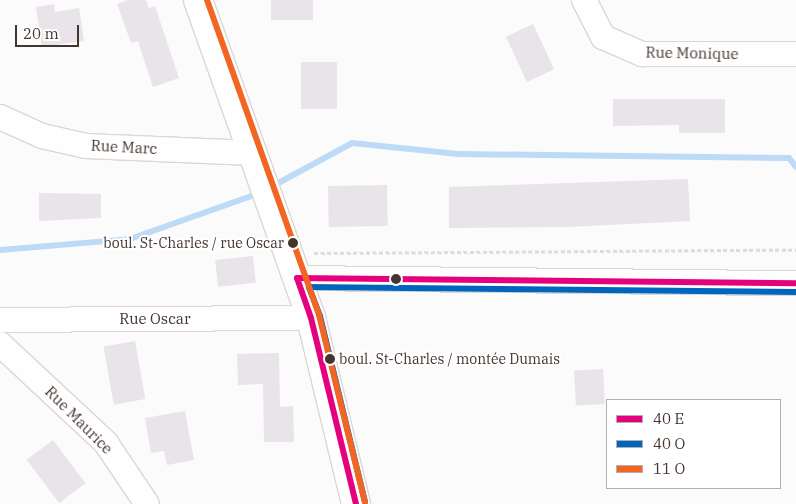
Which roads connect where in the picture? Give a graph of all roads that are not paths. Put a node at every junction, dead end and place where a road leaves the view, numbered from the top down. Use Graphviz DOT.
graph roads {
  1 [pos="198,0"];
  2 [pos="584,0"];
  3 [pos="796,54"];
  4 [pos="0,117"];
  5 [pos="253,153"];
  6 [pos="292,266"];
  7 [pos="796,283"];
  8 [pos="311,318"];
  9 [pos="0,320"];
  10 [pos="0,344"];
  11 [pos="147,504"];
  12 [pos="356,504"];
  1 -- 5 [label="main road"];
  2 -- 3 [label="street, Rue Monique"];
  4 -- 5 [label="street, Rue Marc"];
  5 -- 6 [label="main road"];
  6 -- 7 [label="street"];
  6 -- 8 [label="main road"];
  8 -- 9 [label="street, Rue Oscar"];
  8 -- 12 [label="main road"];
  10 -- 11 [label="street, Rue Maurice"];
}
